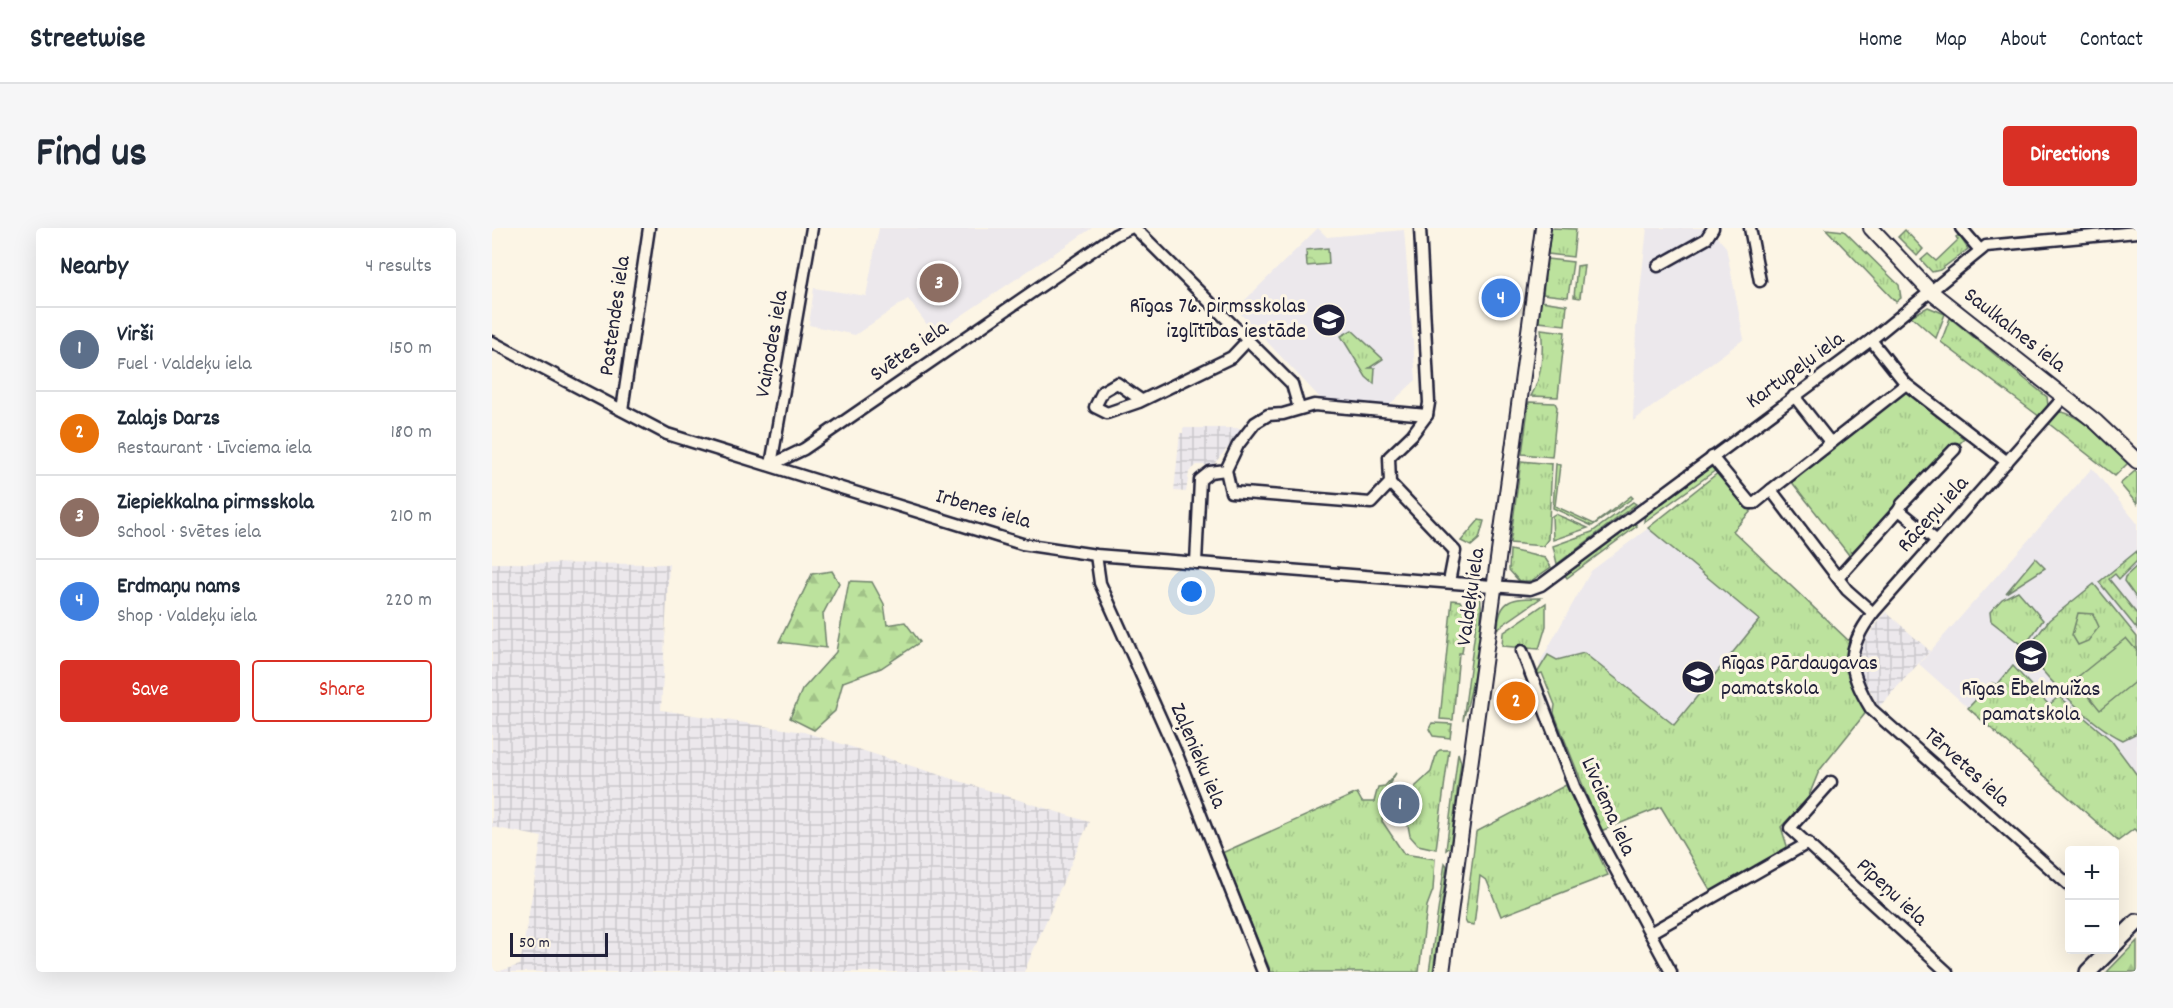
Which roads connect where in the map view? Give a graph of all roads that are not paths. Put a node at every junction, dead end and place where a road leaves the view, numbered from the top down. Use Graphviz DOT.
graph roads {
  1 [pos="649,228"];
  2 [pos="812,228"];
  3 [pos="1130,228"];
  4 [pos="1135,228"];
  5 [pos="1420,228"];
  6 [pos="1543,228"];
  7 [pos="1713,228"];
  8 [pos="1750,228"];
  9 [pos="1871,228"];
  10 [pos="1961,228"];
  11 [pos="2137,232"];
  12 [pos="1980,250"];
  13 [pos="1658,266"];
  14 [pos="1760,281"];
  15 [pos="1931,292"];
  16 [pos="1248,340"];
  17 [pos="1871,340"];
  18 [pos="492,342"];
  19 [pos="1906,384"];
  20 [pos="1794,396"];
  21 [pos="2064,397"];
  22 [pos="1141,400"];
  23 [pos="1299,408"];
  24 [pos="622,410"];
  25 [pos="1427,415"];
  26 [pos="1830,442"];
  27 [pos="1956,449"];
  28 [pos="1712,457"];
  29 [pos="2137,461"];
  30 [pos="2007,462"];
  31 [pos="771,465"];
  32 [pos="1226,470"];
  33 [pos="1390,483"];
  34 [pos="1771,490"];
  35 [pos="1899,510"];
  36 [pos="1937,541"];
  37 [pos="1096,555"];
  38 [pos="1196,563"];
  39 [pos="1838,578"];
  40 [pos="1449,582"];
  41 [pos="1495,586"];
  42 [pos="1873,613"];
  43 [pos="1522,651"];
  44 [pos="1853,668"];
  45 [pos="1831,782"];
  46 [pos="1809,843"];
  47 [pos="2065,882"];
  48 [pos="2137,922"];
  49 [pos="1650,933"];
  50 [pos="2119,934"];
  51 [pos="2106,954"];
  52 [pos="1263,972"];
  53 [pos="1442,972"];
  54 [pos="1671,972"];
  55 [pos="1947,972"];
  56 [pos="2088,972"];
  1 -- 24 [label="street, Pastendes iela"];
  2 -- 31 [label="street, Vaiņodes iela"];
  3 -- 31 [label="street, Svētes iela"];
  4 -- 16 [label="street"];
  5 -- 25 [label="street"];
  6 -- 41 [label="street, Valdeķu iela"];
  7 -- 13 [label="street"];
  8 -- 14 [label="street"];
  9 -- 15 [label="street, Saulkalnes iela"];
  10 -- 12 [label="street"];
  11 -- 12 [label="street, Kartupeļu iela"];
  12 -- 15 [label="street, Kartupeļu iela"];
  15 -- 17 [label="street, Kartupeļu iela"];
  15 -- 21 [label="street, Saulkalnes iela"];
  16 -- 22 [label="street"];
  16 -- 23 [label="street"];
  17 -- 19 [label="street"];
  17 -- 20 [label="street, Kartupeļu iela"];
  18 -- 24 [label="street, Irbenes iela"];
  19 -- 26 [label="street"];
  19 -- 30 [label="street"];
  20 -- 26 [label="street"];
  20 -- 28 [label="street, Kartupeļu iela"];
  21 -- 29 [label="street, Saulkalnes iela"];
  21 -- 30 [label="street, Rāceņu iela"];
  23 -- 25 [label="street"];
  23 -- 32 [label="street"];
  24 -- 31 [label="street, Irbenes iela"];
  25 -- 33 [label="street"];
  26 -- 34 [label="street"];
  27 -- 35 [label="street"];
  28 -- 34 [label="street"];
  28 -- 41 [label="street, Kartupeļu iela"];
  30 -- 36 [label="street, Rāceņu iela"];
  31 -- 37 [label="street, Irbenes iela"];
  32 -- 33 [label="street"];
  32 -- 38 [label="street"];
  33 -- 40 [label="street"];
  34 -- 39 [label="street"];
  35 -- 36 [label="street"];
  35 -- 39 [label="street"];
  36 -- 42 [label="street, Rāceņu iela"];
  37 -- 38 [label="street, Irbenes iela"];
  37 -- 52 [label="street, Zaļenieku iela"];
  38 -- 40 [label="street, Irbenes iela"];
  39 -- 42 [label="street"];
  40 -- 41 [label="street, Irbenes iela"];
  41 -- 53 [label="street, Valdeķu iela"];
  42 -- 44 [label="street, Rāceņu iela"];
  43 -- 49 [label="street, Līvciema iela"];
  44 -- 47 [label="street, Tērvetes iela"];
  45 -- 46 [label="street, Pīpeņu iela"];
  46 -- 49 [label="street"];
  46 -- 55 [label="street, Pīpeņu iela"];
  48 -- 50 [label="main road"];
  49 -- 54 [label="street, Līvciema iela"];
  51 -- 56 [label="main road"];
}
